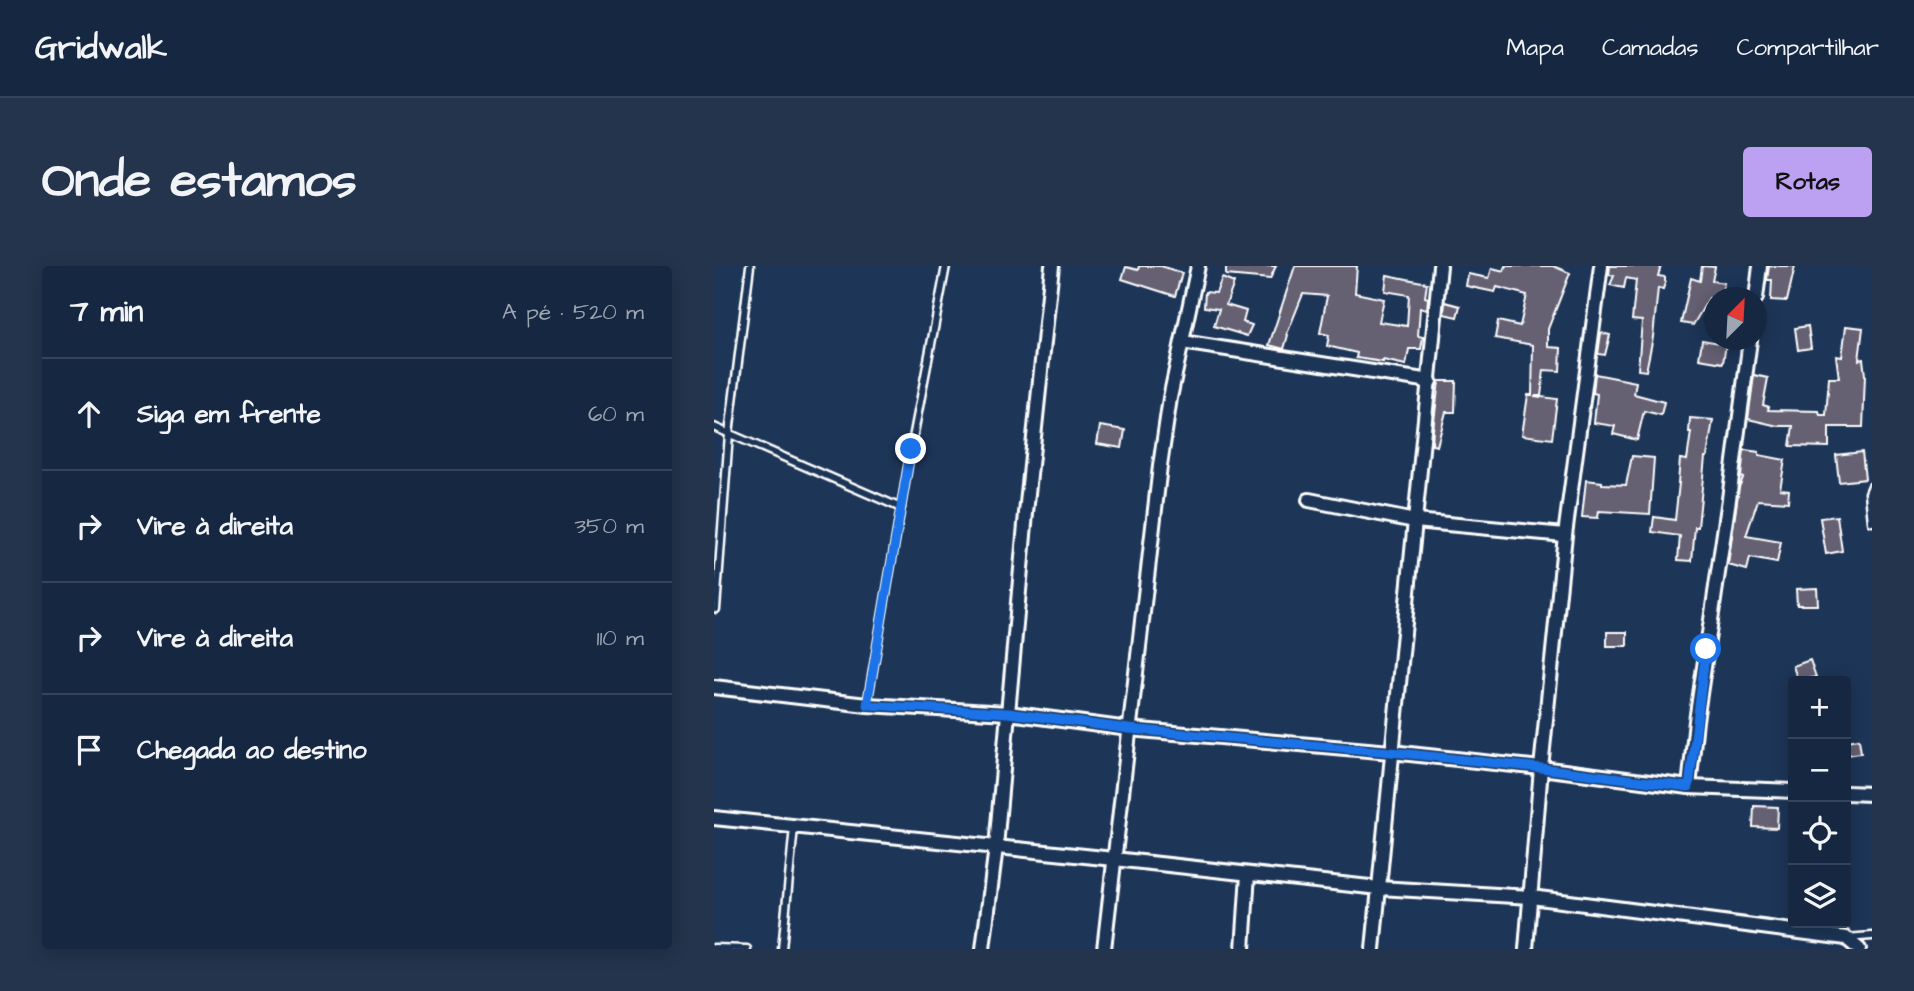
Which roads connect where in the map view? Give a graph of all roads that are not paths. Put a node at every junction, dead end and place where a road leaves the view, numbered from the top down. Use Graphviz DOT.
graph roads {
  1 [pos="750,266"];
  2 [pos="946,266"];
  3 [pos="1052,266"];
  4 [pos="1198,266"];
  5 [pos="1440,266"];
  6 [pos="1601,266"];
  7 [pos="1760,266"];
  8 [pos="1757,287"];
  9 [pos="1182,342"];
  10 [pos="1750,350"];
  11 [pos="1430,381"];
  12 [pos="714,428"];
  13 [pos="729,434"];
  14 [pos="1872,486"];
  15 [pos="1309,500"];
  16 [pos="901,508"];
  17 [pos="1415,521"];
  18 [pos="1872,522"];
  19 [pos="1565,535"];
  20 [pos="716,609"];
  21 [pos="714,687"];
  22 [pos="867,705"];
  23 [pos="1008,713"];
  24 [pos="1129,729"];
  25 [pos="1391,752"];
  26 [pos="1541,768"];
  27 [pos="1689,787"];
  28 [pos="1788,791"];
  29 [pos="1851,793"];
  30 [pos="1872,794"];
  31 [pos="714,818"];
  32 [pos="794,827"];
  33 [pos="996,847"];
  34 [pos="1114,859"];
  35 [pos="1248,874"];
  36 [pos="1379,888"];
  37 [pos="1531,897"];
  38 [pos="1872,936"];
  39 [pos="1846,937"];
  40 [pos="714,948"];
  41 [pos="747,949"];
  42 [pos="782,949"];
  43 [pos="983,949"];
  44 [pos="1104,949"];
  45 [pos="1243,949"];
  46 [pos="1373,949"];
  47 [pos="1526,949"];
  48 [pos="1859,949"];
  1 -- 13 [label="lane"];
  2 -- 16 [label="lane"];
  3 -- 23 [label="street"];
  4 -- 9 [label="street"];
  5 -- 11 [label="street"];
  6 -- 19 [label="street"];
  7 -- 8 [label="street"];
  9 -- 11 [label="street"];
  9 -- 24 [label="street"];
  10 -- 27 [label="street"];
  11 -- 17 [label="street"];
  12 -- 13 [label="lane"];
  13 -- 16 [label="lane"];
  13 -- 20 [label="lane"];
  14 -- 18 [label="lane"];
  15 -- 17 [label="street"];
  16 -- 22 [label="lane"];
  17 -- 19 [label="street"];
  17 -- 25 [label="street"];
  19 -- 26 [label="street"];
  21 -- 22 [label="street"];
  22 -- 23 [label="street"];
  23 -- 24 [label="street"];
  23 -- 33 [label="street"];
  24 -- 25 [label="street"];
  24 -- 34 [label="street"];
  25 -- 26 [label="street"];
  25 -- 36 [label="street"];
  26 -- 27 [label="street"];
  26 -- 37 [label="street"];
  27 -- 28 [label="street"];
  29 -- 30 [label="street"];
  31 -- 32 [label="street"];
  32 -- 33 [label="street"];
  32 -- 42 [label="lane"];
  33 -- 34 [label="street"];
  33 -- 43 [label="street"];
  34 -- 35 [label="street"];
  34 -- 44 [label="street"];
  35 -- 36 [label="street"];
  35 -- 45 [label="street"];
  36 -- 37 [label="street"];
  36 -- 46 [label="street"];
  37 -- 39 [label="street"];
  37 -- 47 [label="street"];
  38 -- 39 [label="lane"];
  39 -- 48 [label="street"];
  40 -- 41 [label="lane"];
}
